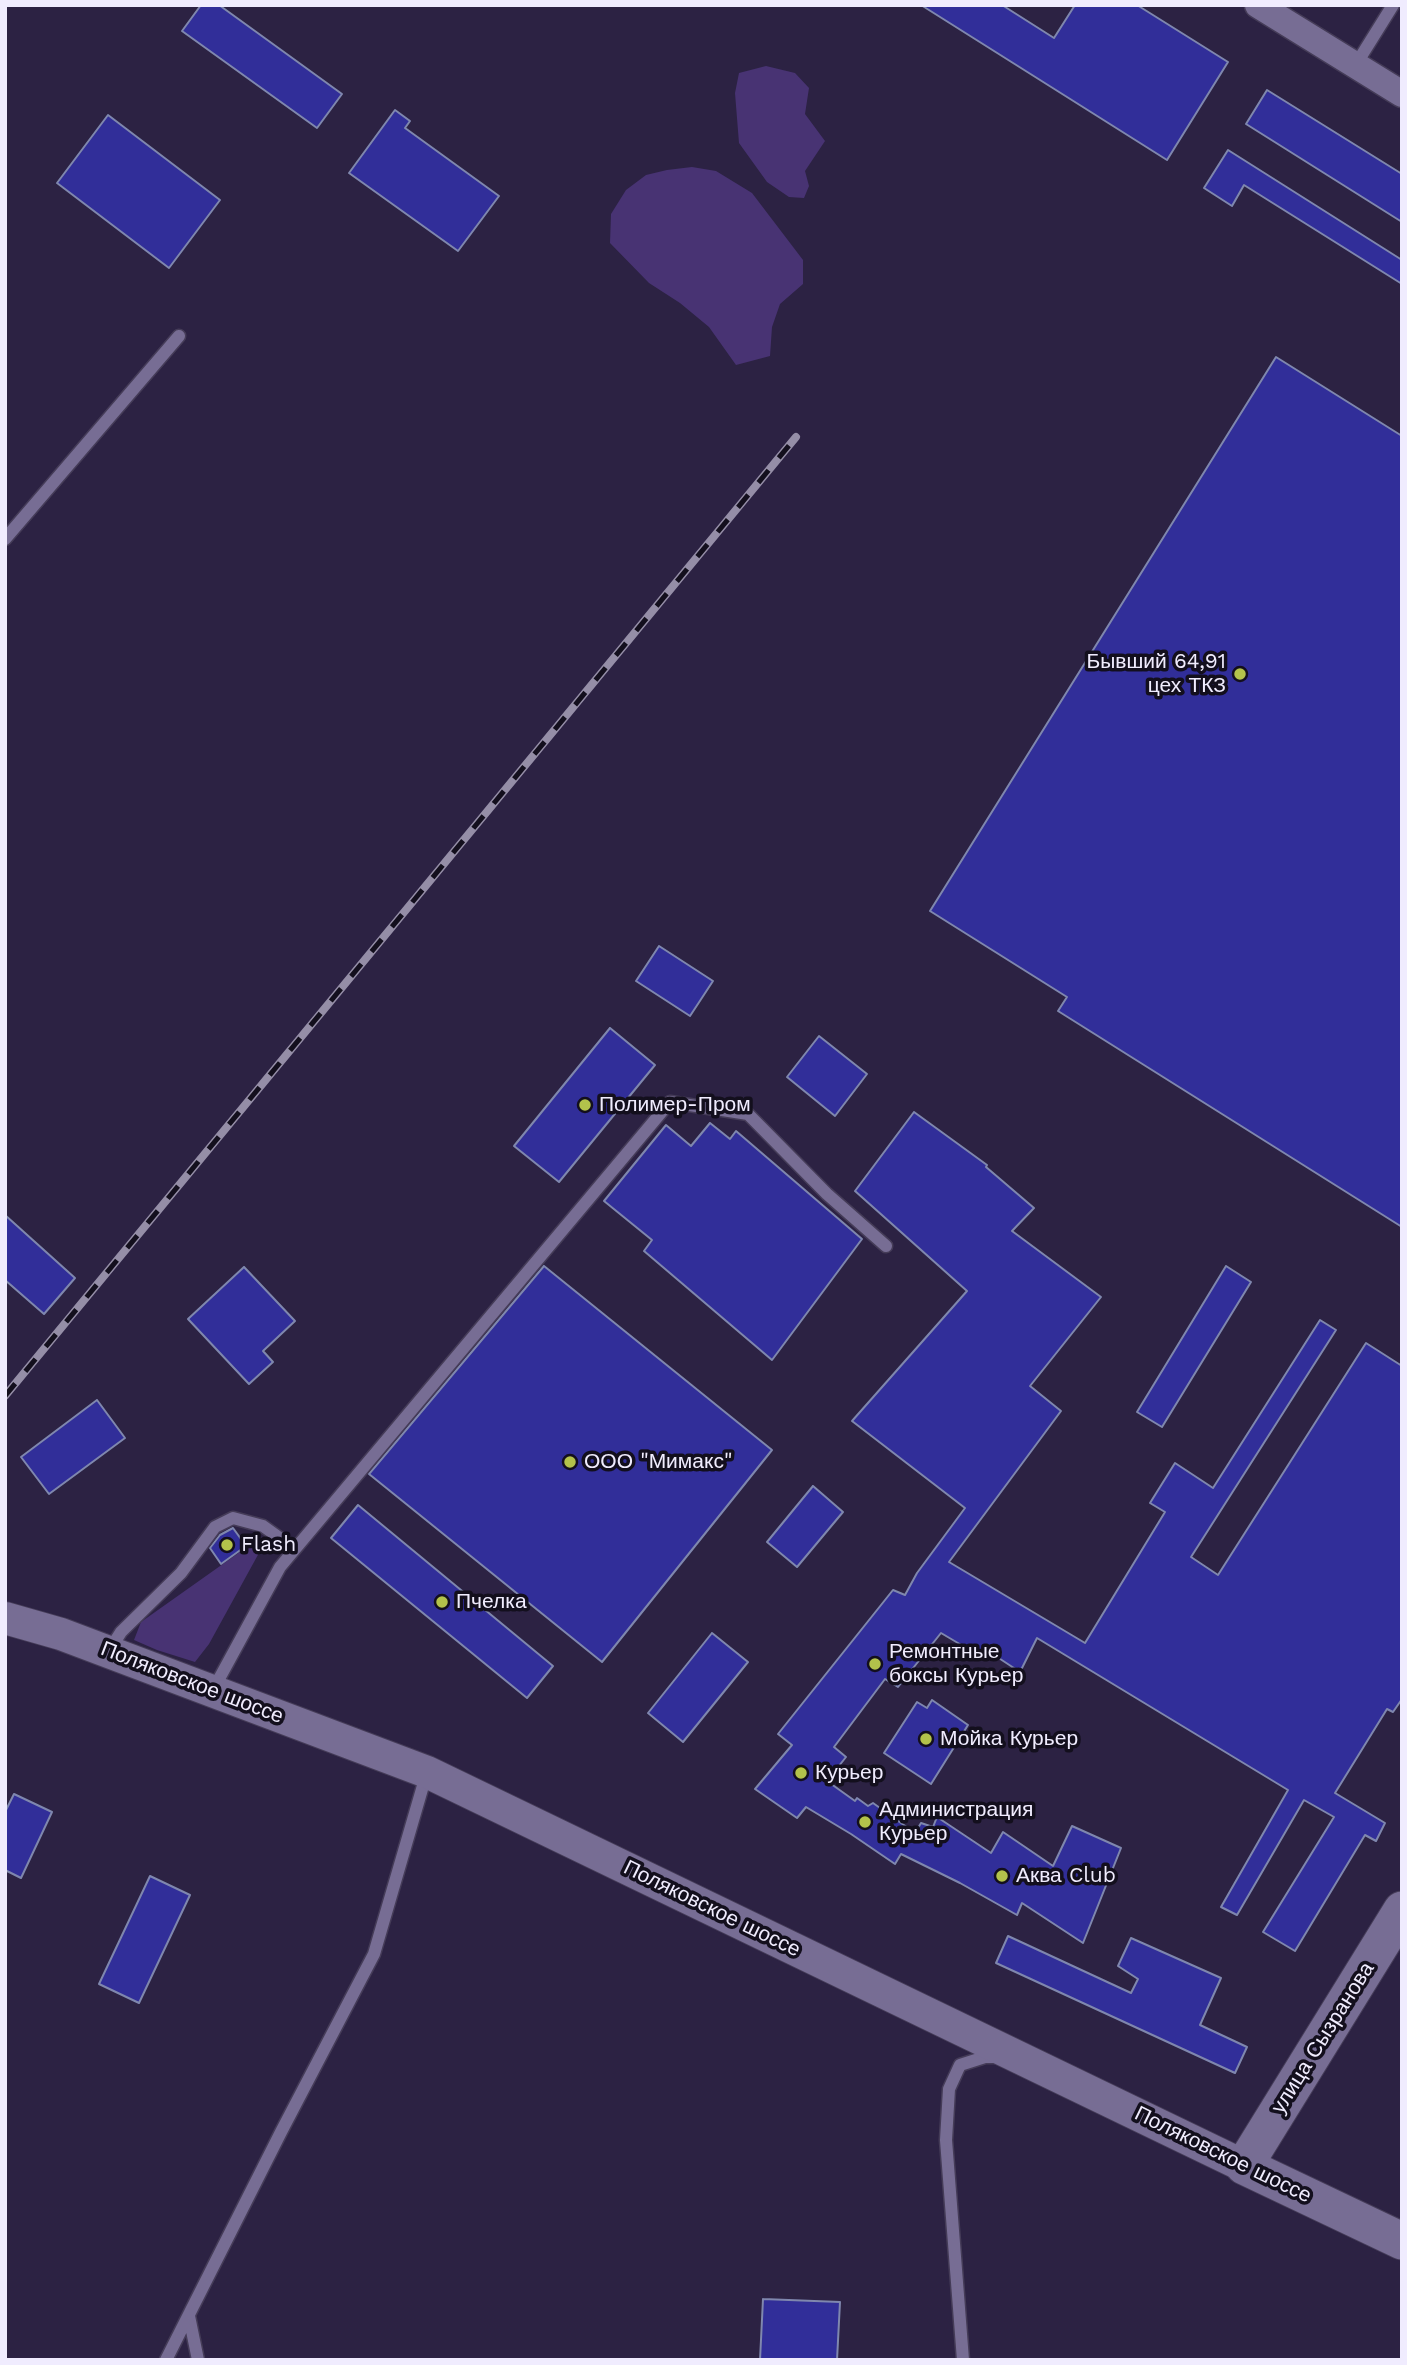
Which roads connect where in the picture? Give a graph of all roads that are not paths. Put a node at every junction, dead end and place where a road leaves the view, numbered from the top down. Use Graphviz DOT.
graph roads {
  1 [pos="1258,5"];
  2 [pos="1393,5"];
  3 [pos="1355,66"];
  4 [pos="1402,94"];
  5 [pos="179,336"];
  6 [pos="5,539"];
  7 [pos="886,1246"];
  8 [pos="295,1549"];
  9 [pos="5,1618"];
  10 [pos="108,1652"];
  11 [pos="213,1691"];
  12 [pos="427,1772"];
  13 [pos="1402,1910"];
  14 [pos="1018,2057"];
  15 [pos="1244,2166"];
  16 [pos="1402,2241"];
  17 [pos="189,2316"];
  18 [pos="166,2360"];
  19 [pos="198,2360"];
  20 [pos="963,2360"];
  1 -- 3 [label="street"];
  2 -- 3 [label="lane"];
  3 -- 4 [label="street"];
  5 -- 6 [label="lane"];
  7 -- 8 [label="lane"];
  8 -- 10 [label="lane"];
  8 -- 11 [label="lane"];
  9 -- 10 [label="street, Поляковское шоссе"];
  10 -- 11 [label="street, Поляковское шоссе"];
  11 -- 12 [label="street, Поляковское шоссе"];
  12 -- 14 [label="street, Поляковское шоссе"];
  12 -- 17 [label="lane"];
  13 -- 15 [label="main road, улица Сызранова"];
  14 -- 15 [label="street, Поляковское шоссе"];
  14 -- 20 [label="lane"];
  15 -- 16 [label="main road, Поляковское шоссе"];
  17 -- 18 [label="lane"];
  17 -- 19 [label="lane"];
}
